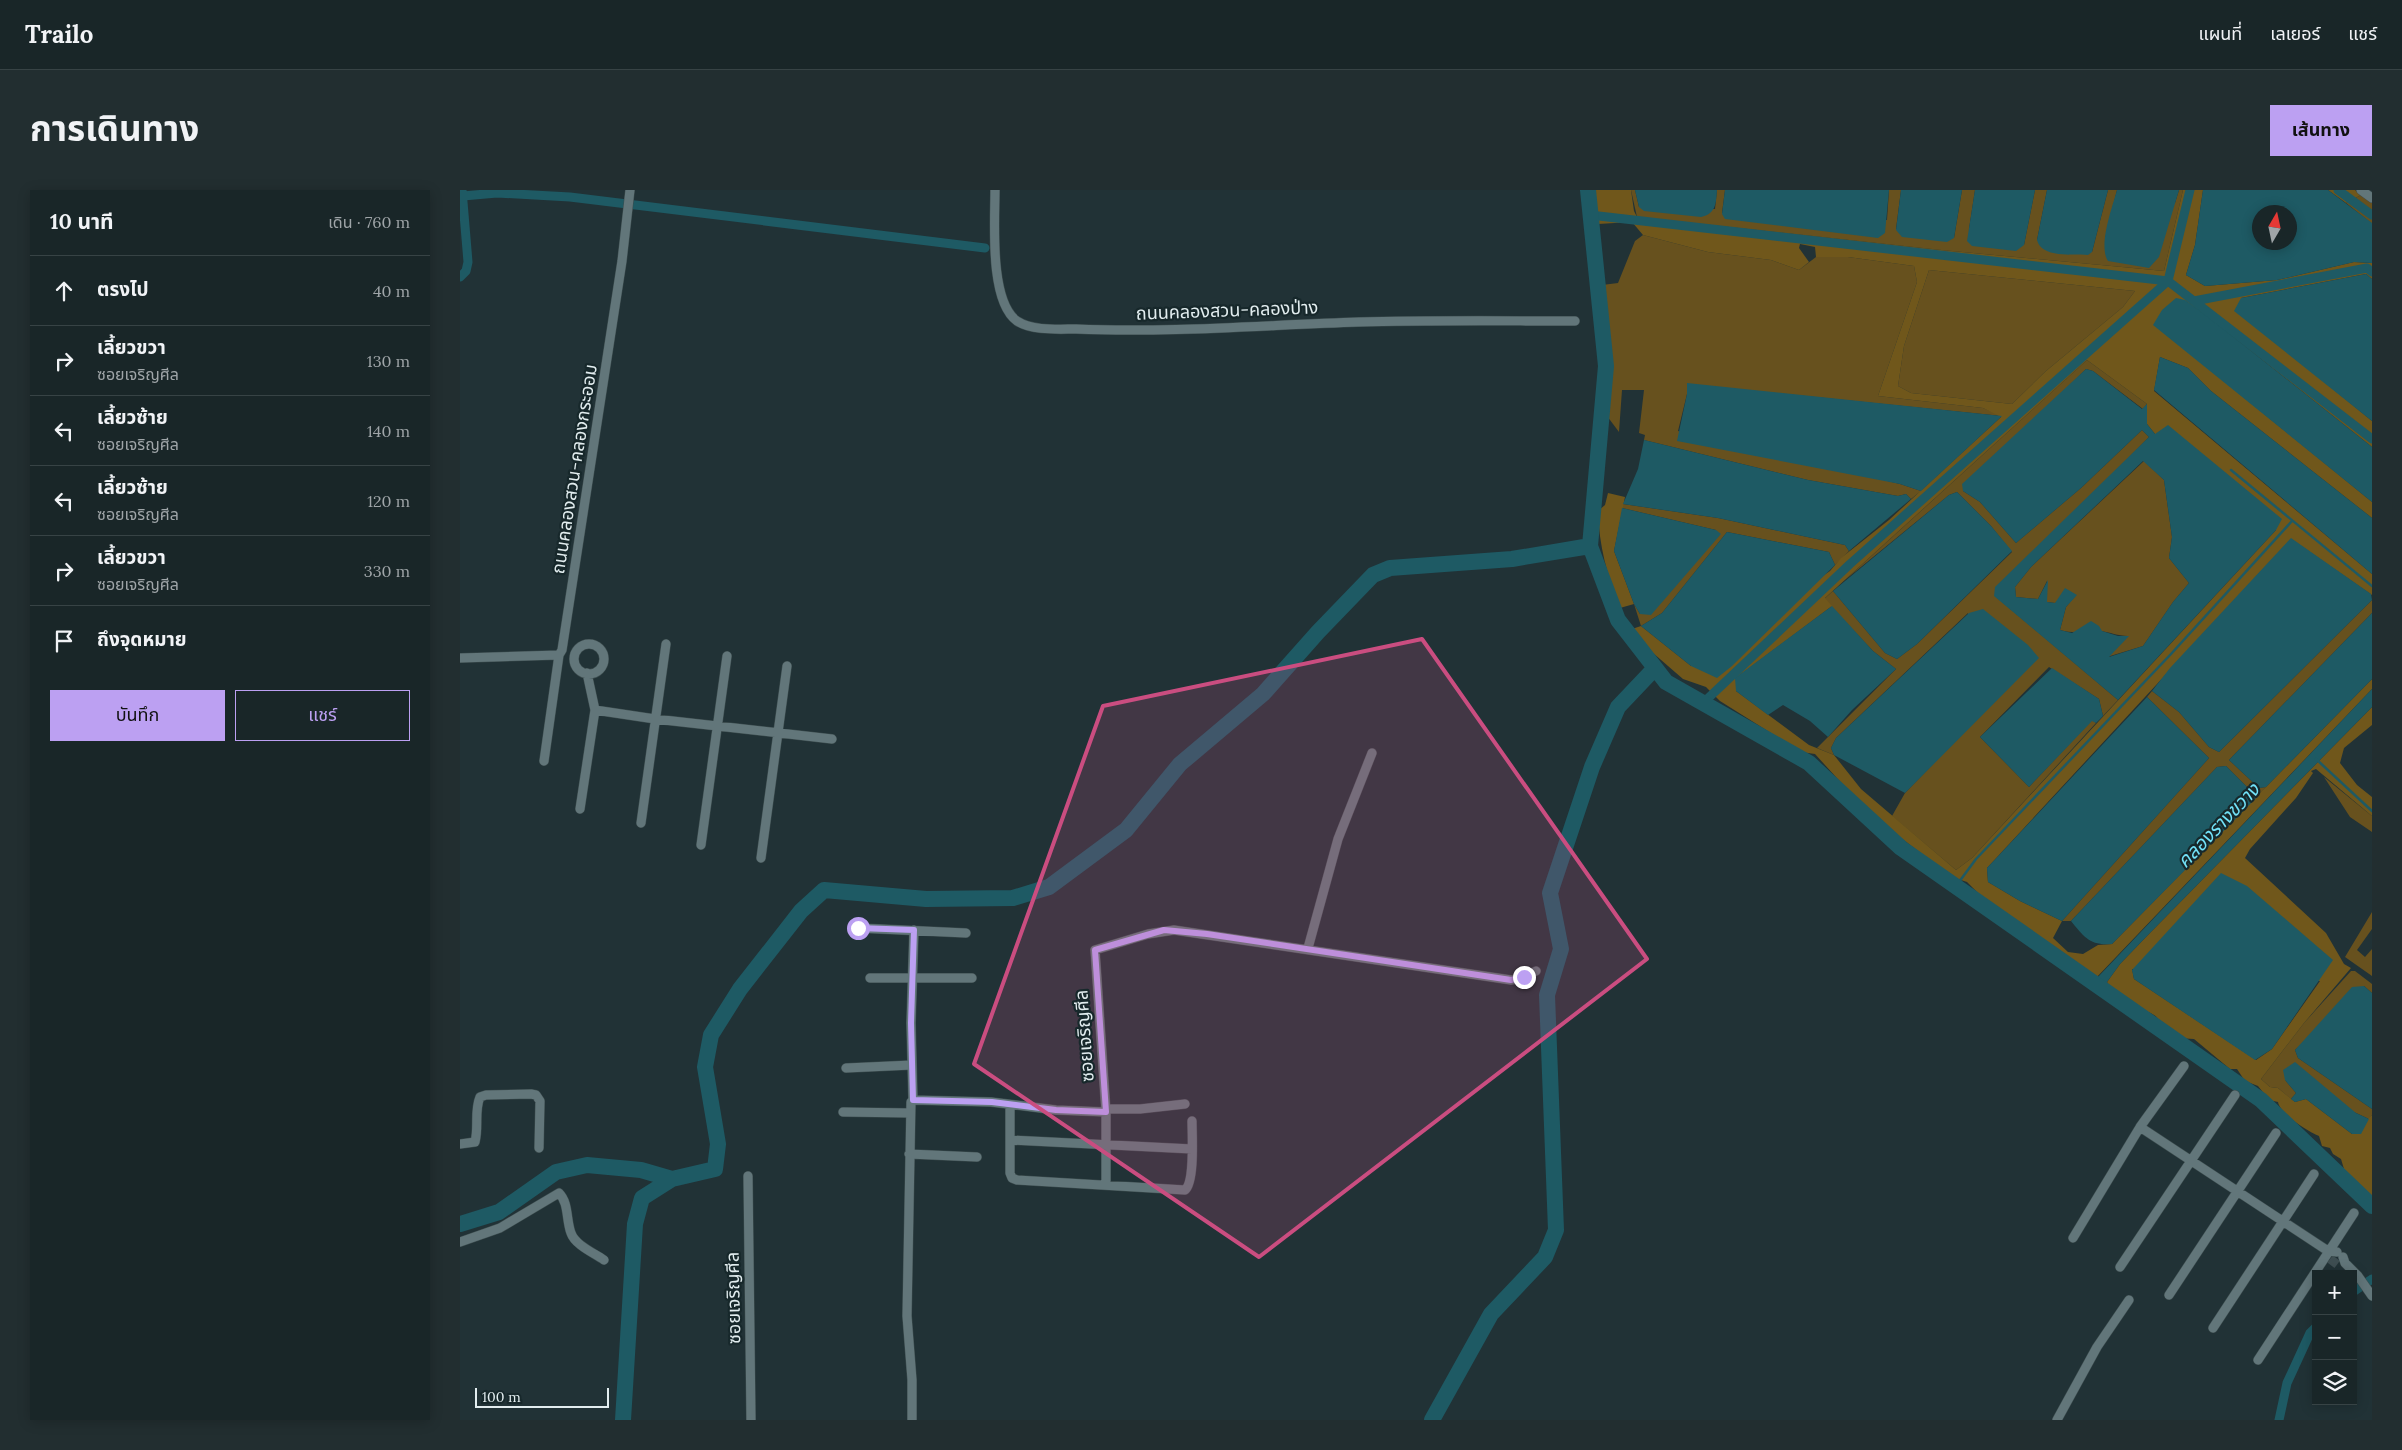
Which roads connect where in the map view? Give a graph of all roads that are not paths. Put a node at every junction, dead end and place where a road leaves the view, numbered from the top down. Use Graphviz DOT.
graph roads {
  1 [pos="995,190"];
  2 [pos="2361,190"];
  3 [pos="630,192"];
  4 [pos="2372,198"];
  5 [pos="1575,321"];
  6 [pos="666,644"];
  7 [pos="560,652"];
  8 [pos="574,656"];
  9 [pos="727,656"];
  10 [pos="460,658"];
  11 [pos="787,666"];
  12 [pos="587,674"];
  13 [pos="595,710"];
  14 [pos="655,719"];
  15 [pos="718,726"];
  16 [pos="777,732"];
  17 [pos="832,739"];
  18 [pos="1372,753"];
  19 [pos="544,761"];
  20 [pos="580,810"];
  21 [pos="641,824"];
  22 [pos="701,845"];
  23 [pos="761,858"];
  24 [pos="858,928"];
  25 [pos="914,930"];
  26 [pos="966,933"];
  27 [pos="1308,948"];
  28 [pos="1536,971"];
  29 [pos="912,977"];
  30 [pos="870,978"];
  31 [pos="972,978"];
  32 [pos="912,1066"];
  33 [pos="2184,1066"];
  34 [pos="846,1068"];
  35 [pos="2235,1095"];
  36 [pos="913,1100"];
  37 [pos="1185,1104"];
  38 [pos="1010,1106"];
  39 [pos="1106,1110"];
  40 [pos="843,1112"];
  41 [pos="910,1113"];
  42 [pos="1192,1121"];
  43 [pos="2140,1127"];
  44 [pos="2276,1133"];
  45 [pos="1010,1140"];
  46 [pos="460,1144"];
  47 [pos="1107,1144"];
  48 [pos="539,1148"];
  49 [pos="1192,1149"];
  50 [pos="909,1154"];
  51 [pos="977,1157"];
  52 [pos="2190,1162"];
  53 [pos="2314,1174"];
  54 [pos="748,1176"];
  55 [pos="1106,1185"];
  56 [pos="2236,1192"];
  57 [pos="2354,1213"];
  58 [pos="2282,1222"];
  59 [pos="2073,1238"];
  60 [pos="460,1242"];
  61 [pos="2336,1257"];
  62 [pos="604,1260"];
  63 [pos="2120,1267"];
  64 [pos="2169,1295"];
  65 [pos="2371,1295"];
  66 [pos="2129,1300"];
  67 [pos="2213,1328"];
  68 [pos="2258,1360"];
  69 [pos="751,1420"];
  70 [pos="912,1420"];
  71 [pos="2057,1420"];
  1 -- 5 [label="street, ถนนคลองสวน-คลองป่าง"];
  2 -- 4 [label="street"];
  3 -- 7 [label="street, ถนนคลองสวน-คลองกระออม"];
  6 -- 14 [label="street"];
  7 -- 8 [label="street"];
  7 -- 10 [label="street"];
  7 -- 19 [label="street, ถนนคลองสวน-คลองกระออม"];
  8 -- 12 [label="street"];
  8 -- 12 [label="street"];
  9 -- 15 [label="street"];
  11 -- 16 [label="street"];
  12 -- 13 [label="street"];
  13 -- 14 [label="street"];
  13 -- 20 [label="street"];
  14 -- 15 [label="street"];
  14 -- 21 [label="street"];
  15 -- 16 [label="street"];
  15 -- 22 [label="street"];
  16 -- 17 [label="street"];
  16 -- 23 [label="street"];
  18 -- 27 [label="street"];
  24 -- 25 [label="street"];
  25 -- 26 [label="street"];
  25 -- 29 [label="street"];
  27 -- 28 [label="street, ซอยเจริญศีล"];
  27 -- 39 [label="street, ซอยเจริญศีล"];
  29 -- 30 [label="street"];
  29 -- 31 [label="street"];
  29 -- 32 [label="street"];
  32 -- 34 [label="street"];
  32 -- 36 [label="street"];
  33 -- 43 [label="street"];
  35 -- 52 [label="street"];
  36 -- 38 [label="street"];
  36 -- 41 [label="street"];
  37 -- 39 [label="street"];
  38 -- 39 [label="street"];
  38 -- 45 [label="street"];
  39 -- 47 [label="street"];
  40 -- 41 [label="street"];
  41 -- 50 [label="street"];
  42 -- 49 [label="street"];
  43 -- 52 [label="street"];
  43 -- 59 [label="street"];
  44 -- 56 [label="street"];
  45 -- 47 [label="street"];
  45 -- 55 [label="street"];
  46 -- 48 [label="street"];
  47 -- 49 [label="street"];
  47 -- 55 [label="street"];
  49 -- 55 [label="street"];
  50 -- 51 [label="street"];
  50 -- 70 [label="street"];
  52 -- 56 [label="street"];
  52 -- 63 [label="street"];
  53 -- 58 [label="street"];
  54 -- 69 [label="street, ซอยเจริญศีล"];
  56 -- 58 [label="street"];
  56 -- 64 [label="street"];
  57 -- 61 [label="street"];
  58 -- 61 [label="street"];
  58 -- 67 [label="street"];
  60 -- 62 [label="street"];
  61 -- 65 [label="street"];
  61 -- 68 [label="street"];
  66 -- 71 [label="street"];
}
